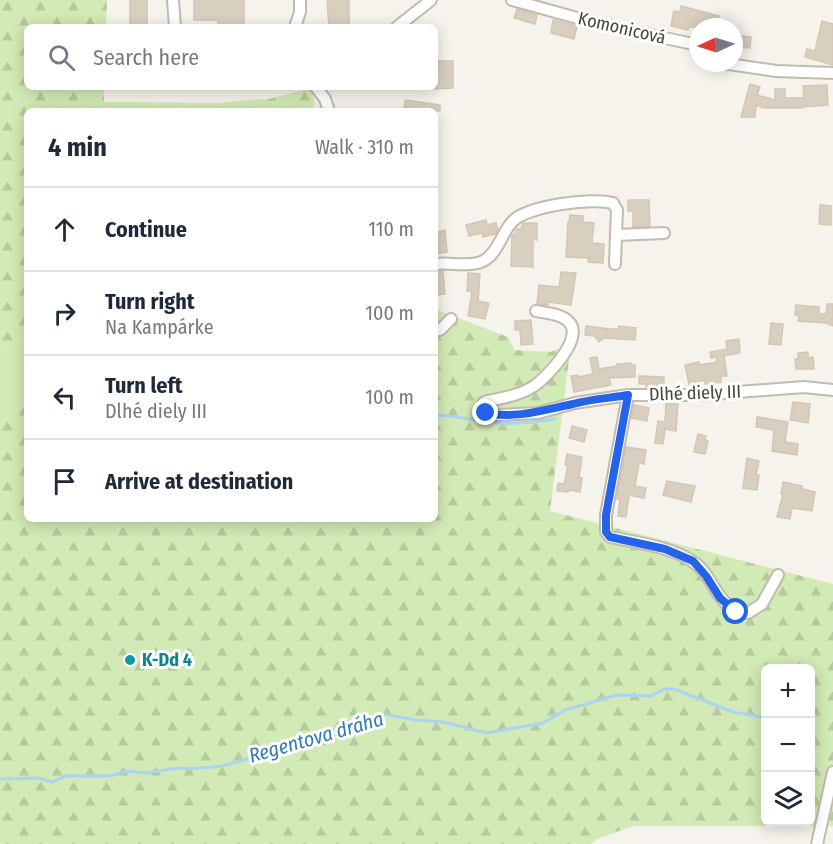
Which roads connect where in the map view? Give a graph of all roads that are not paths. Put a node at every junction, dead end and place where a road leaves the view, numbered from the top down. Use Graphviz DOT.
graph roads {
  1 [pos="172,0"];
  2 [pos="300,0"];
  3 [pos="431,0"];
  4 [pos="512,0"];
  5 [pos="176,24"];
  6 [pos="296,24"];
  7 [pos="401,24"];
  8 [pos="689,43"];
  9 [pos="743,66"];
  10 [pos="833,73"];
  11 [pos="320,90"];
  12 [pos="328,108"];
  13 [pos="664,233"];
  14 [pos="616,235"];
  15 [pos="438,264"];
  16 [pos="615,264"];
  17 [pos="536,311"];
  18 [pos="451,319"];
  19 [pos="438,330"];
  20 [pos="833,390"];
  21 [pos="628,395"];
  22 [pos="778,575"];
  23 [pos="833,772"];
  24 [pos="817,844"];
  1 -- 5 [label="street"];
  2 -- 6 [label="street"];
  3 -- 7 [label="street"];
  4 -- 8 [label="street, Komonicová"];
  9 -- 10 [label="street"];
  11 -- 12 [label="street"];
  13 -- 14 [label="street"];
  14 -- 15 [label="street"];
  14 -- 16 [label="street"];
  17 -- 21 [label="street, Dlhé diely III"];
  18 -- 19 [label="street"];
  20 -- 21 [label="street, Dlhé diely III"];
  21 -- 22 [label="street"];
  23 -- 24 [label="street"];
}
